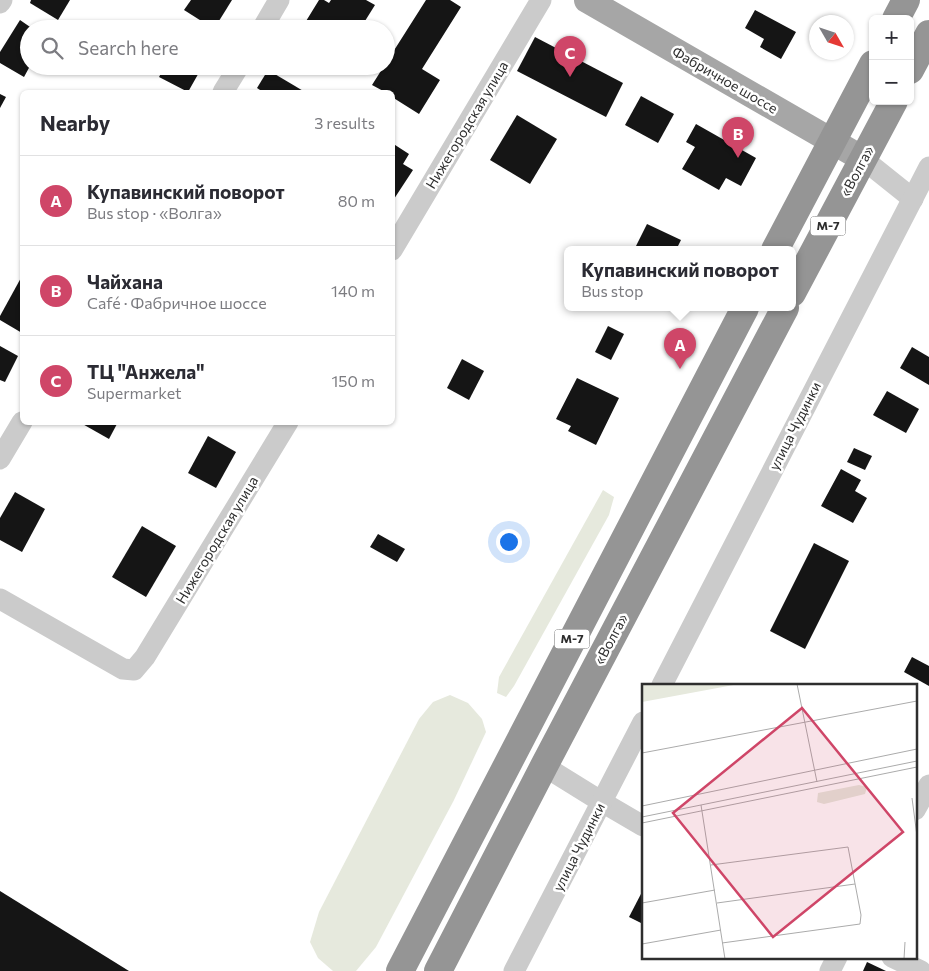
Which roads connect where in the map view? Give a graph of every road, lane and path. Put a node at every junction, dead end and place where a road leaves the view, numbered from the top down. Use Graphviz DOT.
graph roads {
  1 [pos="2,0"];
  2 [pos="279,0"];
  3 [pos="541,0"];
  4 [pos="587,0"];
  5 [pos="906,0"];
  6 [pos="0,3"];
  7 [pos="898,15"];
  8 [pos="267,20"];
  9 [pos="929,34"];
  10 [pos="914,62"];
  11 [pos="869,72"];
  12 [pos="233,75"];
  13 [pos="224,90"];
  14 [pos="892,105"];
  15 [pos="832,141"];
  16 [pos="863,159"];
  17 [pos="929,168"];
  18 [pos="913,199"];
  19 [pos="395,245"];
  20 [pos="777,246"];
  21 [pos="796,285"];
  22 [pos="743,311"];
  23 [pos="783,311"];
  24 [pos="20,425"];
  25 [pos="286,425"];
  26 [pos="0,459"];
  27 [pos="0,599"];
  28 [pos="663,684"];
  29 [pos="642,724"];
  30 [pos="544,766"];
  31 [pos="929,785"];
  32 [pos="602,802"];
  33 [pos="916,808"];
  34 [pos="642,825"];
  35 [pos="836,958"];
  36 [pos="894,958"];
  37 [pos="400,971"];
  38 [pos="438,971"];
  39 [pos="514,971"];
  40 [pos="830,971"];
  41 [pos="921,971"];
  1 -- 6 [label="street"];
  2 -- 8 [label="street"];
  3 -- 19 [label="street, Нижегородская улица"];
  4 -- 15 [label="main road, Фабричное шоссе"];
  5 -- 7 [label="highway"];
  9 -- 10 [label="highway"];
  11 -- 15 [label="highway, М-7"];
  12 -- 13 [label="street"];
  14 -- 16 [label="highway, «Волга» / М-7"];
  15 -- 16 [label="main road, Фабричное шоссе"];
  15 -- 20 [label="highway, М-7"];
  16 -- 18 [label="street"];
  16 -- 21 [label="highway, «Волга» / М-7"];
  17 -- 18 [label="street, улица Чудинки"];
  18 -- 28 [label="street, улица Чудинки"];
  22 -- 37 [label="highway, М-7"];
  23 -- 30 [label="highway, «Волга» / М-7"];
  24 -- 26 [label="street"];
  25 -- 27 [label="street, Нижегородская улица"];
  29 -- 32 [label="street, улица Чудинки"];
  30 -- 32 [label="street"];
  30 -- 38 [label="highway, «Волга» / М-7"];
  31 -- 33 [label="street"];
  32 -- 34 [label="street"];
  32 -- 39 [label="street, улица Чудинки"];
  35 -- 40 [label="street"];
  36 -- 41 [label="street"];
}
